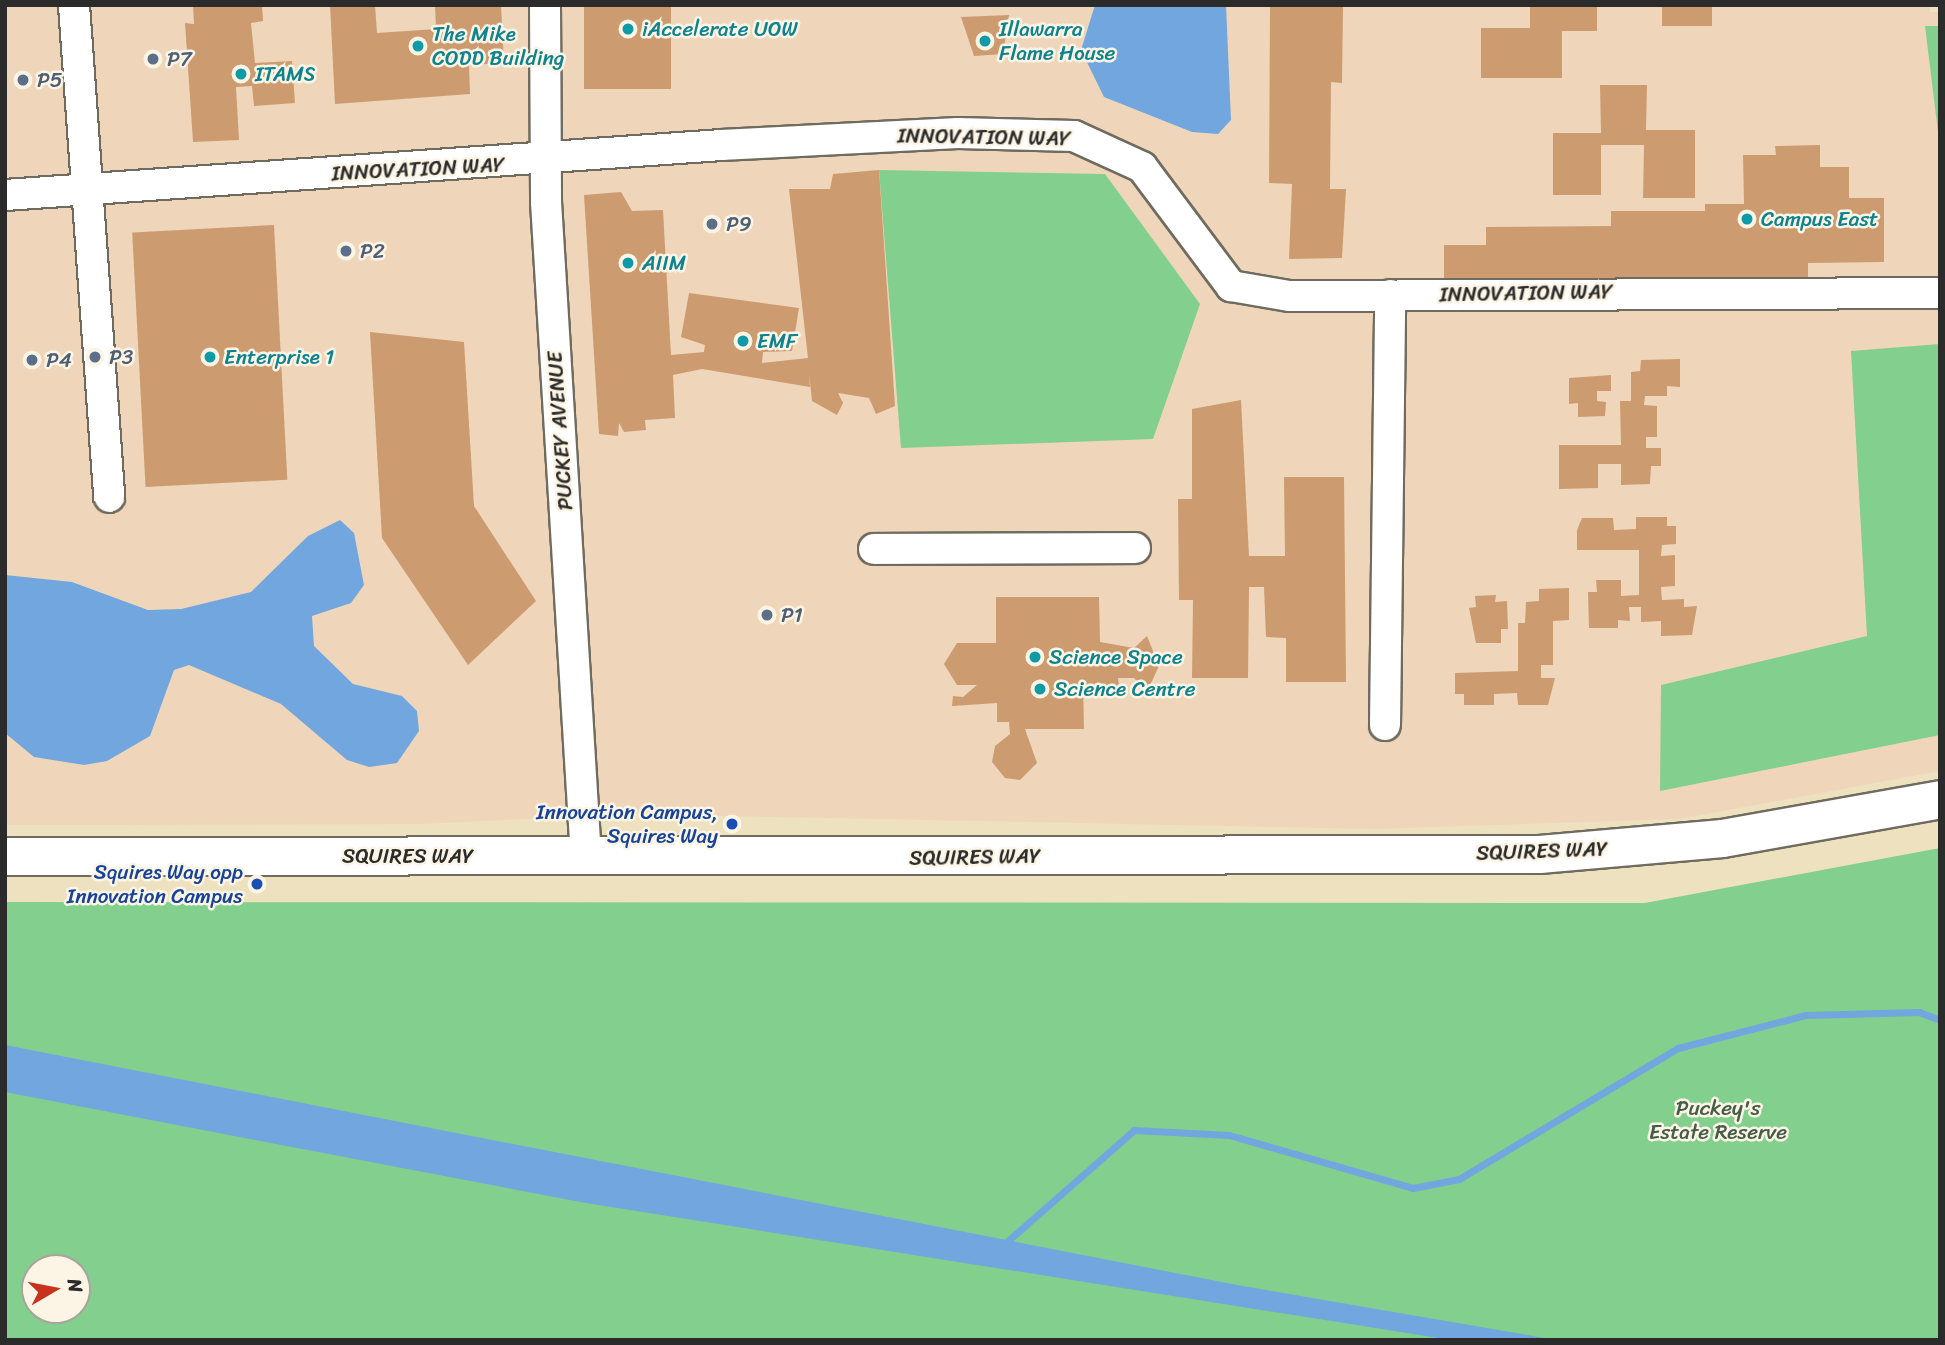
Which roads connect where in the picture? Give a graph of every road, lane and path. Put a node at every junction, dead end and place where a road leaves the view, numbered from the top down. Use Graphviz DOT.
graph roads {
  1 [pos="74,5"];
  2 [pos="545,5"];
  3 [pos="546,161"];
  4 [pos="88,189"];
  5 [pos="5,195"];
  6 [pos="1940,293"];
  7 [pos="1390,295"];
  8 [pos="109,497"];
  9 [pos="1135,548"];
  10 [pos="874,549"];
  11 [pos="1385,725"];
  12 [pos="1940,799"];
  13 [pos="5,856"];
  14 [pos="586,857"];
  1 -- 4 [label="street"];
  2 -- 3 [label="street, PUCKEY AVENUE"];
  3 -- 4 [label="street, INNOVATION WAY"];
  3 -- 7 [label="street, INNOVATION WAY"];
  3 -- 14 [label="street, PUCKEY AVENUE"];
  4 -- 5 [label="street, INNOVATION WAY"];
  4 -- 8 [label="street"];
  6 -- 7 [label="street, INNOVATION WAY"];
  7 -- 11 [label="street"];
  9 -- 10 [label="street"];
  12 -- 14 [label="main road, SQUIRES WAY"];
  13 -- 14 [label="main road, SQUIRES WAY"];
}
